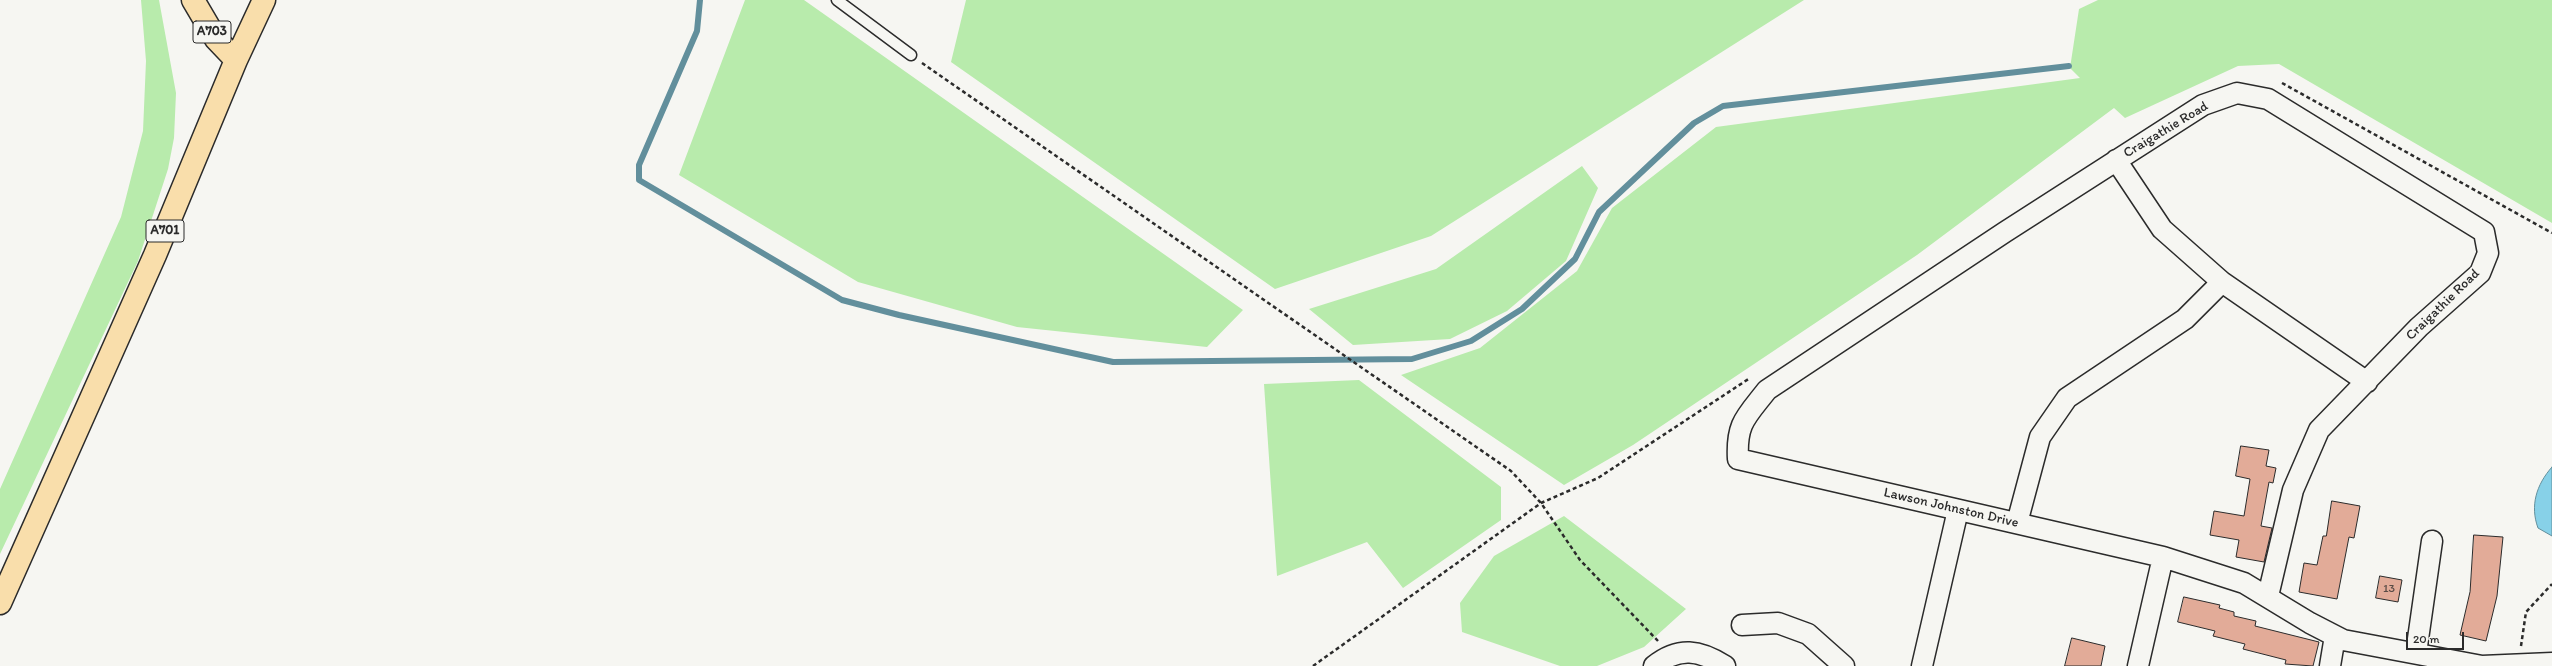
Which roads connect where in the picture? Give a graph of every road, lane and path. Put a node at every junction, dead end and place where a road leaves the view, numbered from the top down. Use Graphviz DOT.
graph roads {
  1 [pos="193,0"];
  2 [pos="264,0"];
  3 [pos="837,0"];
  4 [pos="911,55"];
  5 [pos="236,60"];
  6 [pos="2116,160"];
  7 [pos="2222,282"];
  8 [pos="2367,382"];
  9 [pos="1958,510"];
  10 [pos="2017,523"];
  11 [pos="2432,541"];
  12 [pos="2163,557"];
  13 [pos="2552,584"];
  14 [pos="2268,596"];
  15 [pos="0,603"];
  16 [pos="1742,625"];
  17 [pos="2336,636"];
  18 [pos="2416,653"];
  19 [pos="1673,656"];
  20 [pos="2552,663"];
  21 [pos="2518,664"];
  22 [pos="1654,666"];
  23 [pos="1725,666"];
  24 [pos="1844,666"];
  25 [pos="1922,666"];
  26 [pos="2138,666"];
  27 [pos="2330,666"];
  1 -- 5 [label="main road, A703"];
  2 -- 5 [label="main road, A701"];
  3 -- 4 [label="lane"];
  4 -- 19 [label="path"];
  5 -- 15 [label="main road, A701"];
  6 -- 7 [label="street, Craigathie Road"];
  6 -- 8 [label="street, Craigathie Road"];
  6 -- 9 [label="street, Lawson Johnston Drive"];
  7 -- 8 [label="street, Craigathie Road"];
  7 -- 10 [label="street"];
  8 -- 14 [label="street, Craigathie Road"];
  9 -- 10 [label="street, Lawson Johnston Drive"];
  9 -- 25 [label="street"];
  10 -- 12 [label="street, Lawson Johnston Drive"];
  11 -- 18 [label="street"];
  12 -- 14 [label="street, Lawson Johnston Drive"];
  12 -- 26 [label="street"];
  13 -- 21 [label="path"];
  14 -- 17 [label="street, Lawson Johnston Drive"];
  16 -- 24 [label="street"];
  17 -- 18 [label="street, Lawson Johnston Drive"];
  17 -- 27 [label="street"];
  18 -- 21 [label="street, Lawson Johnston Drive"];
  19 -- 22 [label="street"];
  19 -- 23 [label="street"];
  20 -- 21 [label="street, Lawson Johnston Drive"];
}
